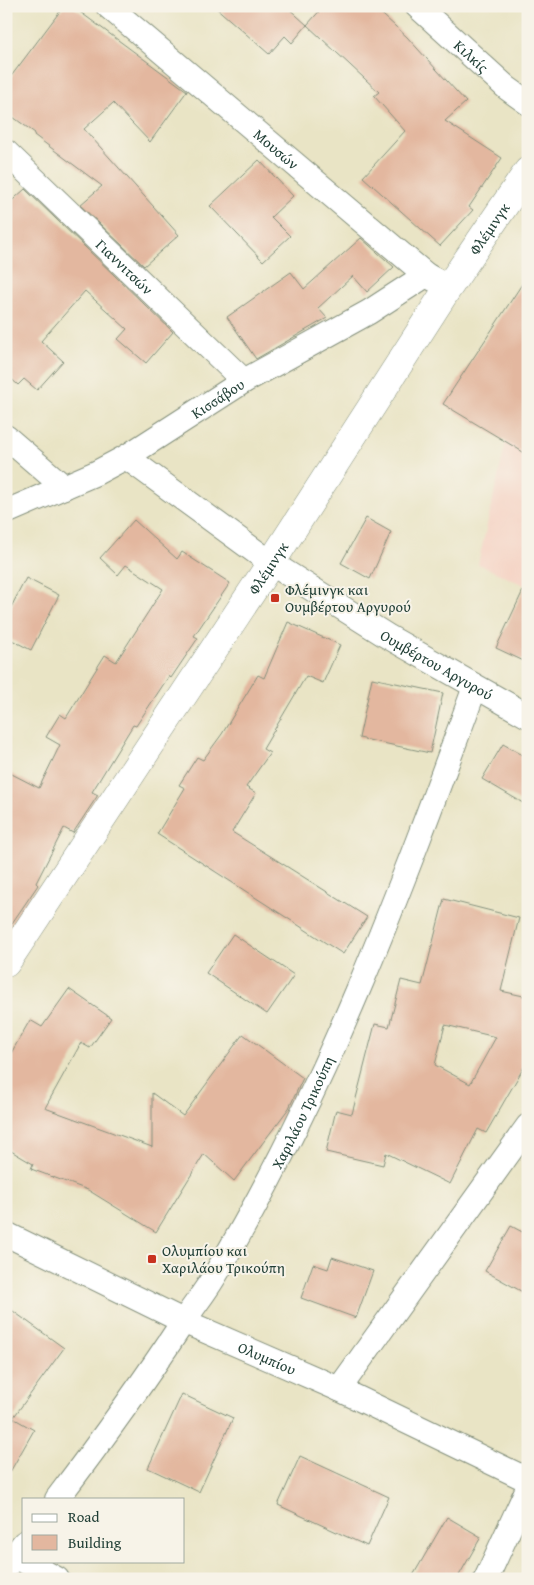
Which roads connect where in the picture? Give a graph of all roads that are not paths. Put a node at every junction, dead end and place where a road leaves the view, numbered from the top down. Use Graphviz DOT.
graph roads {
  1 [pos="108,6"];
  2 [pos="417,6"];
  3 [pos="528,103"];
  4 [pos="6,152"];
  5 [pos="528,171"];
  6 [pos="437,282"];
  7 [pos="244,381"];
  8 [pos="6,437"];
  9 [pos="126,457"];
  10 [pos="64,487"];
  11 [pos="6,512"];
  12 [pos="271,563"];
  13 [pos="475,687"];
  14 [pos="528,716"];
  15 [pos="6,964"];
  16 [pos="528,1126"];
  17 [pos="6,1234"];
  18 [pos="183,1321"];
  19 [pos="339,1389"];
  20 [pos="528,1480"];
  21 [pos="528,1488"];
  22 [pos="58,1498"];
  23 [pos="25,1562"];
  24 [pos="57,1579"];
  25 [pos="486,1579"];
  1 -- 6 [label="street, Μουσών"];
  2 -- 3 [label="street, Κιλκίς"];
  4 -- 7 [label="street, Γιαννιτσών"];
  5 -- 6 [label="main road, Φλέμινγκ"];
  6 -- 7 [label="street, Κισσάβου"];
  6 -- 12 [label="main road, Φλέμινγκ"];
  7 -- 9 [label="street, Κισσάβου"];
  8 -- 10 [label="street"];
  9 -- 10 [label="street, Κισσάβου"];
  9 -- 12 [label="street, Ουμβέρτου Αργυρού"];
  10 -- 11 [label="street, Κισσάβου"];
  12 -- 13 [label="street, Ουμβέρτου Αργυρού"];
  12 -- 15 [label="main road, Φλέμινγκ"];
  13 -- 14 [label="street, Ουμβέρτου Αργυρού"];
  13 -- 18 [label="street, Χαριλάου Τρικούπη"];
  16 -- 19 [label="street"];
  17 -- 18 [label="street, Ολυμπίου"];
  18 -- 19 [label="street, Ολυμπίου"];
  18 -- 22 [label="street, Χαριλάου Τρικούπη"];
  19 -- 20 [label="street, Ολυμπίου"];
  21 -- 25 [label="street"];
  23 -- 24 [label="street"];
}
